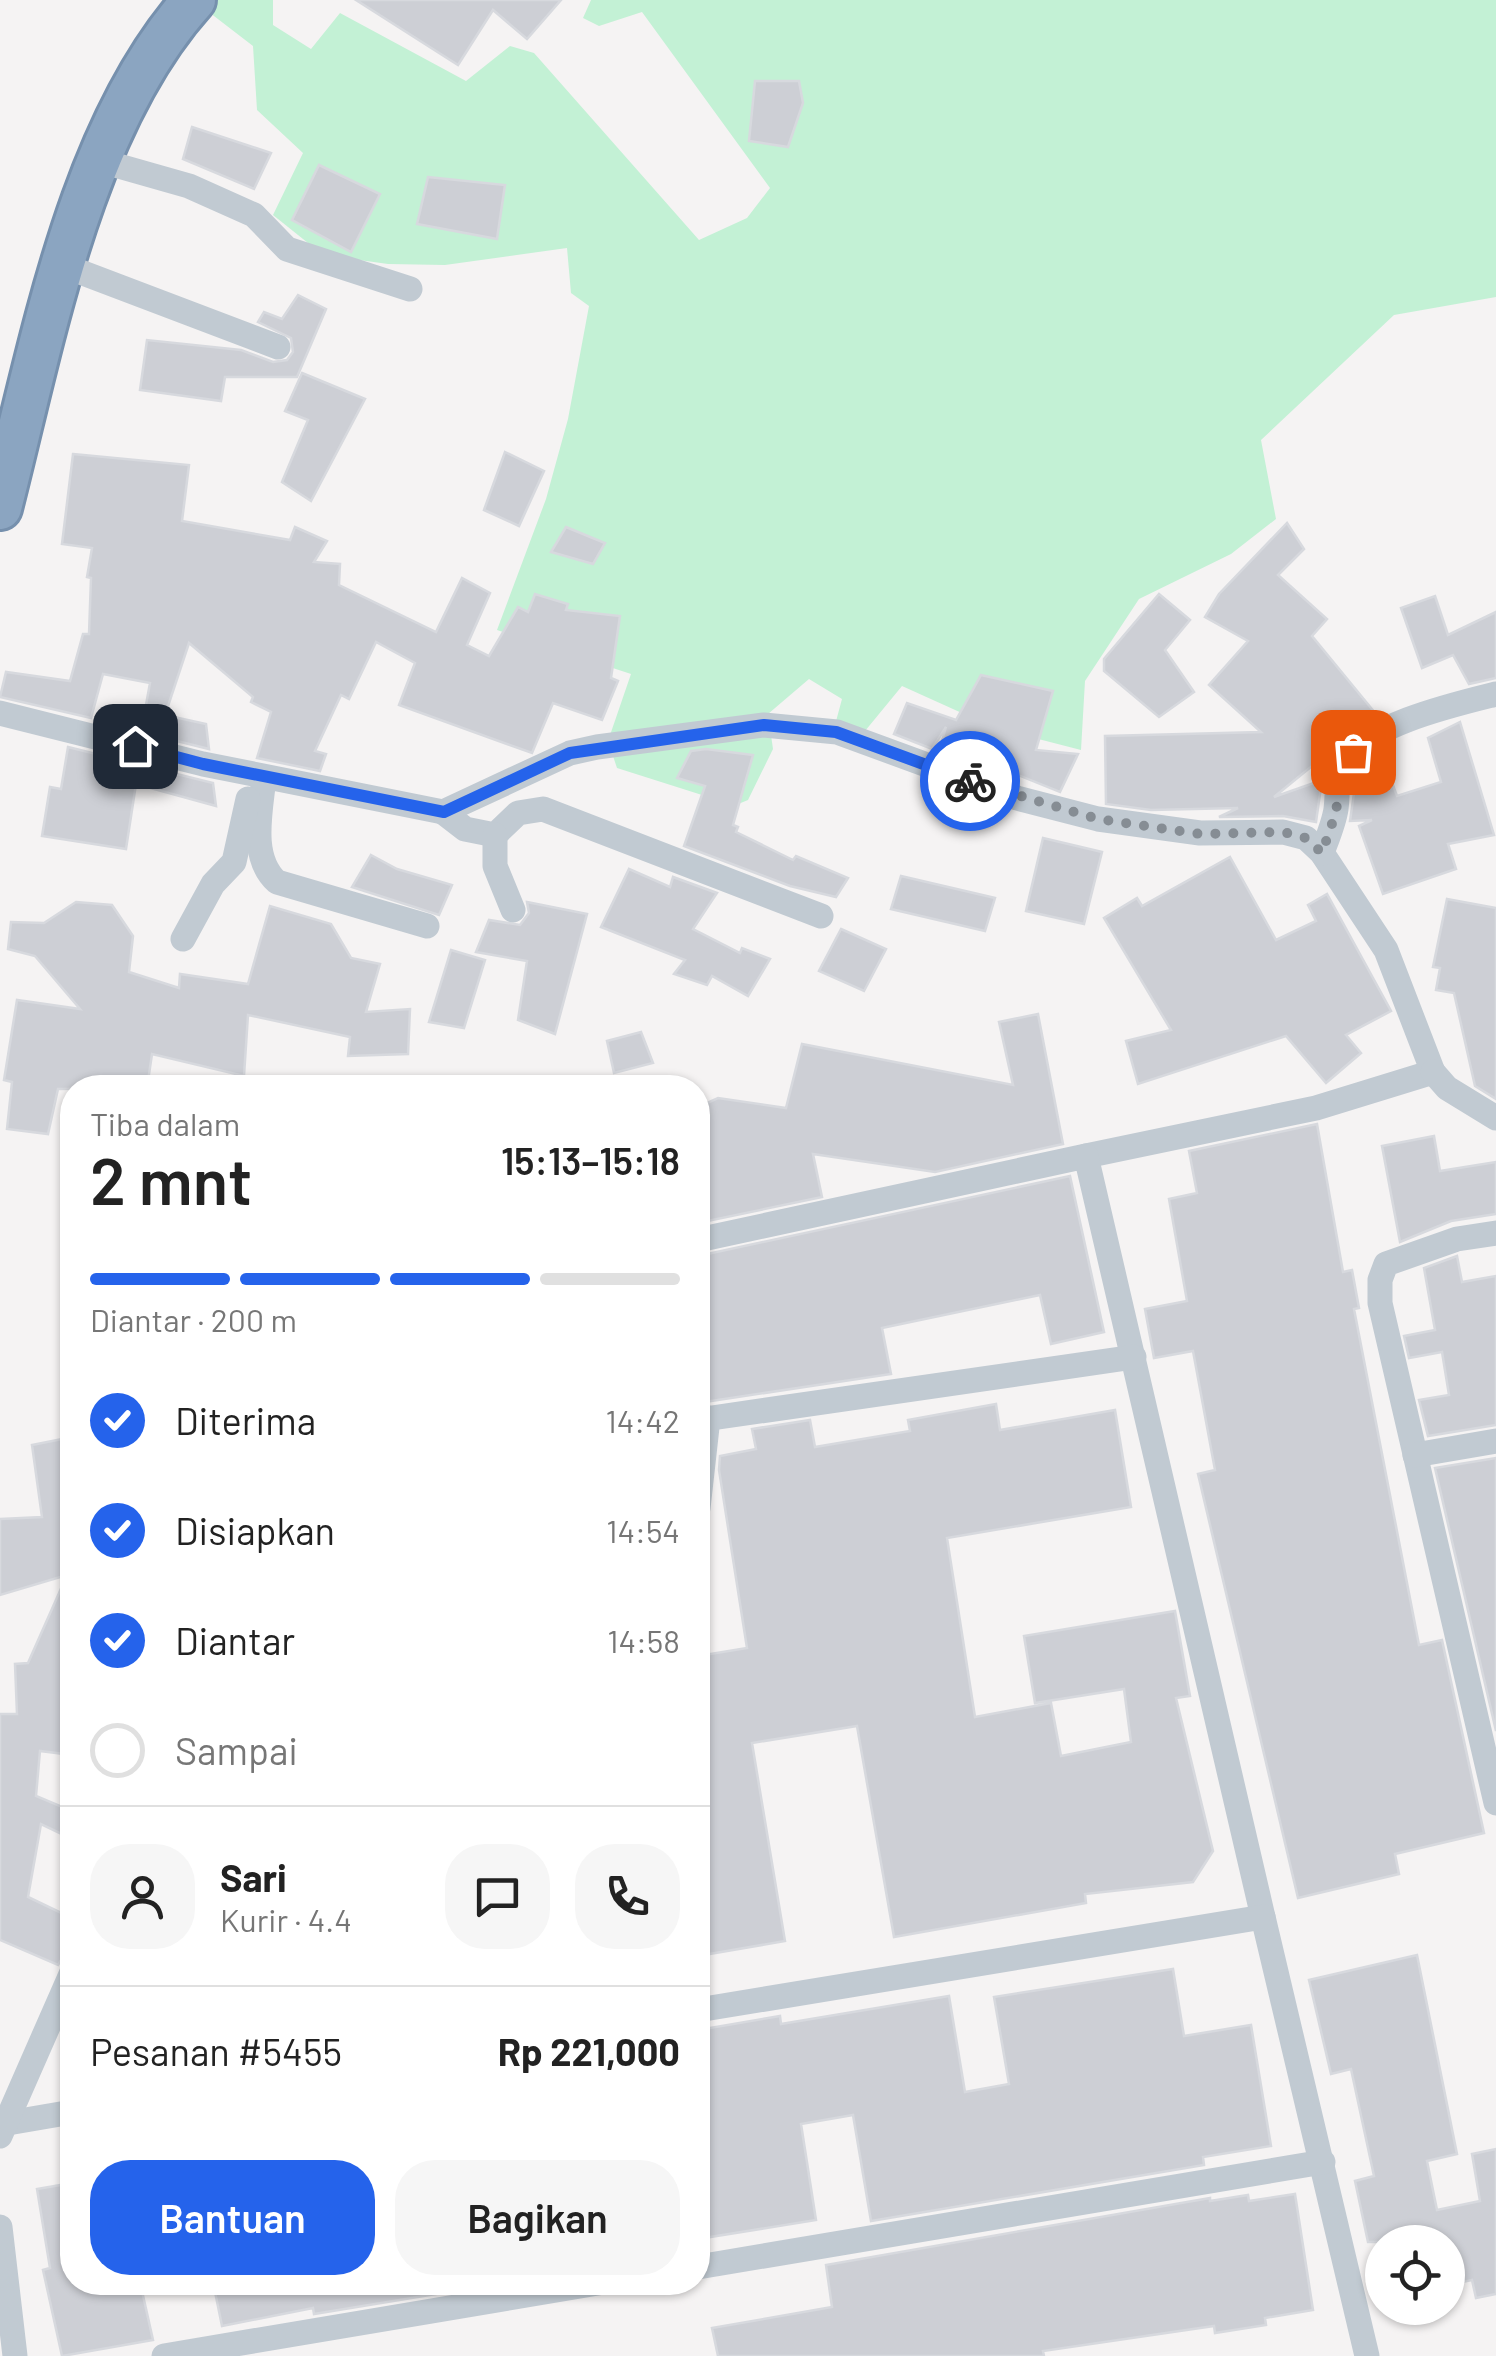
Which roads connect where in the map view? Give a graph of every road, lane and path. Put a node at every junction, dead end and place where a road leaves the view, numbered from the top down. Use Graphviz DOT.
graph roads {
  1 [pos="194,0"];
  2 [pos="101,161"];
  3 [pos="62,265"];
  4 [pos="410,289"];
  5 [pos="278,347"];
  6 [pos="0,508"];
  7 [pos="1496,694"];
  8 [pos="0,713"];
  9 [pos="258,776"];
  10 [pos="444,812"];
  11 [pos="495,836"];
  12 [pos="1322,853"];
  13 [pos="513,910"];
  14 [pos="822,916"];
  15 [pos="427,926"];
  16 [pos="182,939"];
  17 [pos="1433,1072"];
  18 [pos="1496,1118"];
  19 [pos="1086,1156"];
  20 [pos="1496,1233"];
  21 [pos="710,1237"];
  22 [pos="1134,1357"];
  23 [pos="710,1418"];
  24 [pos="1496,1441"];
  25 [pos="1414,1454"];
  26 [pos="1494,1787"];
  27 [pos="1262,1917"];
  28 [pos="60,1999"];
  29 [pos="710,2008"];
  30 [pos="60,2115"];
  31 [pos="1,2130"];
  32 [pos="1323,2162"];
  33 [pos="0,2227"];
  34 [pos="710,2265"];
  35 [pos="527,2295"];
  36 [pos="15,2356"];
  37 [pos="164,2356"];
  38 [pos="1366,2356"];
  1 -- 2 [label="highway"];
  2 -- 3 [label="highway"];
  2 -- 4 [label="street"];
  3 -- 5 [label="street"];
  3 -- 6 [label="highway"];
  7 -- 12 [label="street"];
  8 -- 9 [label="street"];
  9 -- 10 [label="street"];
  9 -- 15 [label="street"];
  9 -- 16 [label="street"];
  10 -- 11 [label="street"];
  10 -- 12 [label="street"];
  11 -- 13 [label="street"];
  11 -- 14 [label="street"];
  12 -- 17 [label="street"];
  17 -- 18 [label="street"];
  17 -- 19 [label="street"];
  19 -- 21 [label="street"];
  19 -- 22 [label="street"];
  20 -- 25 [label="street"];
  22 -- 23 [label="street"];
  22 -- 27 [label="street"];
  24 -- 25 [label="street"];
  25 -- 26 [label="street"];
  27 -- 29 [label="street"];
  27 -- 32 [label="street"];
  28 -- 31 [label="street"];
  30 -- 31 [label="street"];
  32 -- 34 [label="street"];
  32 -- 38 [label="street"];
  33 -- 36 [label="street"];
  35 -- 37 [label="street"];
}
